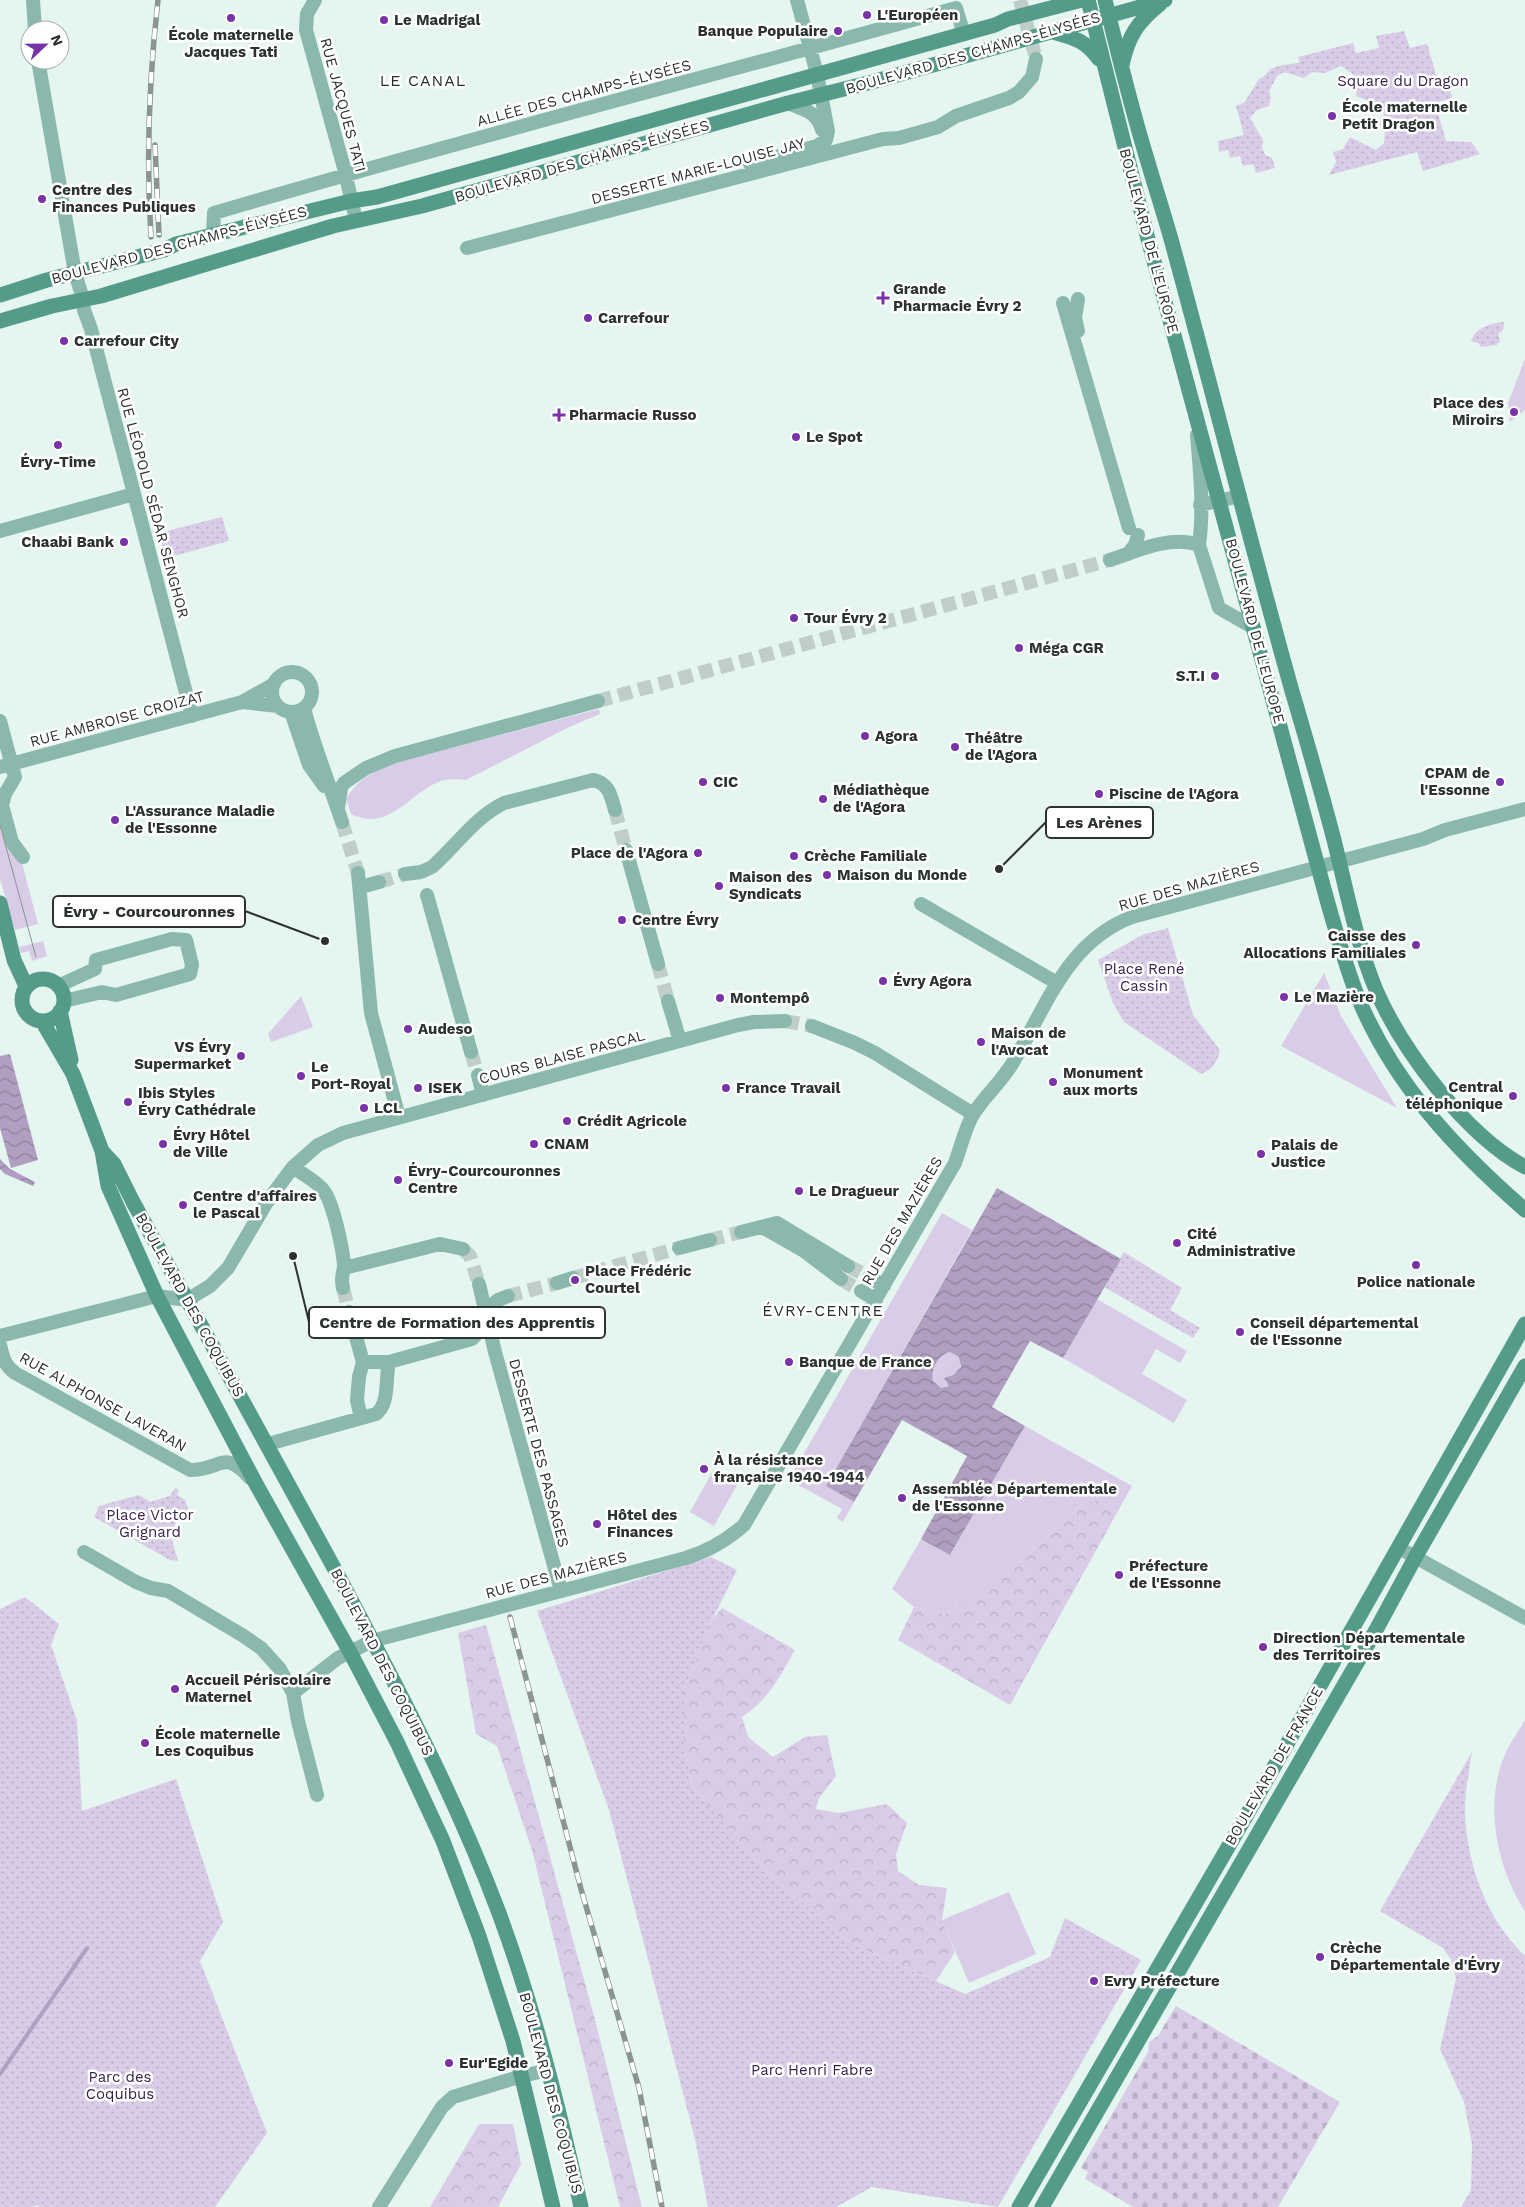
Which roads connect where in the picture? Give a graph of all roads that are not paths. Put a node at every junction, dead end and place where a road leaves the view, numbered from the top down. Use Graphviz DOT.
graph roads {
  1 [pos="33,0"];
  2 [pos="315,0"];
  3 [pos="1050,0"];
  4 [pos="1082,0"];
  5 [pos="1088,0"];
  6 [pos="1105,0"];
  7 [pos="1165,0"];
  8 [pos="801,1"];
  9 [pos="1030,12"];
  10 [pos="1109,15"];
  11 [pos="34,20"];
  12 [pos="1092,20"];
  13 [pos="1052,32"];
  14 [pos="964,34"];
  15 [pos="811,49"];
  16 [pos="1036,58"];
  17 [pos="1103,66"];
  18 [pos="1122,69"];
  19 [pos="40,70"];
  20 [pos="817,74"];
  21 [pos="821,95"];
  22 [pos="788,103"];
  23 [pos="750,164"];
  24 [pos="345,174"];
  25 [pos="740,177"];
  26 [pos="351,201"];
  27 [pos="356,220"];
  28 [pos="213,234"];
  29 [pos="467,248"];
  30 [pos="75,273"];
  31 [pos="0,295"];
  32 [pos="1078,299"];
  33 [pos="84,300"];
  34 [pos="1063,303"];
  35 [pos="0,321"];
  36 [pos="1080,359"];
  37 [pos="1195,412"];
  38 [pos="134,494"];
  39 [pos="1240,496"];
  40 [pos="1220,502"];
  41 [pos="1200,506"];
  42 [pos="0,531"];
  43 [pos="1199,545"];
  44 [pos="1128,554"];
  45 [pos="1110,560"];
  46 [pos="1254,628"];
  47 [pos="274,684"];
  48 [pos="598,701"];
  49 [pos="242,702"];
  50 [pos="278,706"];
  51 [pos="298,710"];
  52 [pos="192,716"];
  53 [pos="0,721"];
  54 [pos="6,765"];
  55 [pos="366,768"];
  56 [pos="321,776"];
  57 [pos="1525,809"];
  58 [pos="615,810"];
  59 [pos="626,850"];
  60 [pos="23,857"];
  61 [pos="1339,861"];
  62 [pos="1318,867"];
  63 [pos="405,874"];
  64 [pos="379,882"];
  65 [pos="425,884"];
  66 [pos="0,903"];
  67 [pos="921,904"];
  68 [pos="658,964"];
  69 [pos="95,968"];
  70 [pos="1058,984"];
  71 [pos="26,986"];
  72 [pos="58,986"];
  73 [pos="102,992"];
  74 [pos="668,1001"];
  75 [pos="62,1006"];
  76 [pos="42,1021"];
  77 [pos="785,1021"];
  78 [pos="812,1026"];
  79 [pos="680,1041"];
  80 [pos="472,1052"];
  81 [pos="73,1074"];
  82 [pos="478,1075"];
  83 [pos="484,1095"];
  84 [pos="973,1114"];
  85 [pos="400,1117"];
  86 [pos="102,1151"];
  87 [pos="293,1166"];
  88 [pos="1525,1167"];
  89 [pos="1525,1210"];
  90 [pos="762,1226"];
  91 [pos="741,1232"];
  92 [pos="710,1240"];
  93 [pos="679,1248"];
  94 [pos="463,1249"];
  95 [pos="848,1266"];
  96 [pos="344,1268"];
  97 [pos="573,1278"];
  98 [pos="869,1278"];
  99 [pos="841,1279"];
  100 [pos="557,1283"];
  101 [pos="479,1284"];
  102 [pos="884,1286"];
  103 [pos="343,1288"];
  104 [pos="861,1291"];
  105 [pos="157,1296"];
  106 [pos="508,1296"];
  107 [pos="187,1300"];
  108 [pos="876,1300"];
  109 [pos="349,1312"];
  110 [pos="486,1318"];
  111 [pos="1525,1324"];
  112 [pos="0,1336"];
  113 [pos="472,1339"];
  114 [pos="0,1345"];
  115 [pos="495,1352"];
  116 [pos="363,1362"];
  117 [pos="389,1362"];
  118 [pos="1525,1366"];
  119 [pos="360,1418"];
  120 [pos="268,1444"];
  121 [pos="256,1484"];
  122 [pos="1399,1548"];
  123 [pos="84,1552"];
  124 [pos="1416,1556"];
  125 [pos="561,1591"];
  126 [pos="1525,1618"];
  127 [pos="372,1641"];
  128 [pos="350,1652"];
  129 [pos="293,1693"];
  130 [pos="316,1795"];
  131 [pos="548,2070"];
  132 [pos="522,2076"];
  133 [pos="379,2207"];
  134 [pos="553,2207"];
  135 [pos="581,2207"];
  136 [pos="1019,2207"];
  137 [pos="1042,2207"];
  1 -- 11 [label="street"];
  2 -- 24 [label="street, RUE JACQUES TATI"];
  3 -- 9 [label="main road"];
  4 -- 9 [label="main road, BOULEVARD DES CHAMPS-ÉLYSÉES"];
  5 -- 12 [label="main road, BOULEVARD DE L'EUROPE"];
  6 -- 10 [label="main road, BOULEVARD DE L'EUROPE"];
  7 -- 10 [label="main road, BOULEVARD DES CHAMPS-ÉLYSÉES"];
  7 -- 18 [label="main road"];
  8 -- 15 [label="street"];
  9 -- 14 [label="main road, BOULEVARD DES CHAMPS-ÉLYSÉES"];
  10 -- 12 [label="main road, BOULEVARD DES CHAMPS-ÉLYSÉES"];
  10 -- 18 [label="main road, BOULEVARD DE L'EUROPE"];
  12 -- 13 [label="main road, BOULEVARD DES CHAMPS-ÉLYSÉES"];
  12 -- 17 [label="main road, BOULEVARD DE L'EUROPE"];
  13 -- 17 [label="main road"];
  13 -- 21 [label="main road, BOULEVARD DES CHAMPS-ÉLYSÉES"];
  14 -- 15 [label="street, ALLÉE DES CHAMPS-ÉLYSÉES"];
  14 -- 20 [label="main road, BOULEVARD DES CHAMPS-ÉLYSÉES"];
  15 -- 20 [label="street"];
  15 -- 24 [label="street, ALLÉE DES CHAMPS-ÉLYSÉES"];
  16 -- 25 [label="street, DESSERTE MARIE-LOUISE JAY"];
  17 -- 37 [label="main road, BOULEVARD DE L'EUROPE"];
  18 -- 39 [label="main road, BOULEVARD DE L'EUROPE"];
  19 -- 30 [label="street, RUE LÉOPOLD SÉDAR SENGHOR"];
  20 -- 21 [label="street"];
  20 -- 26 [label="main road, BOULEVARD DES CHAMPS-ÉLYSÉES"];
  21 -- 22 [label="main road, BOULEVARD DES CHAMPS-ÉLYSÉES"];
  21 -- 23 [label="street"];
  22 -- 23 [label="street"];
  22 -- 27 [label="main road, BOULEVARD DES CHAMPS-ÉLYSÉES"];
  23 -- 25 [label="street"];
  24 -- 26 [label="street, RUE JACQUES TATI"];
  24 -- 28 [label="street, ALLÉE DES CHAMPS-ÉLYSÉES"];
  25 -- 29 [label="street, DESSERTE MARIE-LOUISE JAY"];
  26 -- 27 [label="street, RUE JACQUES TATI"];
  26 -- 28 [label="main road, BOULEVARD DES CHAMPS-ÉLYSÉES"];
  27 -- 33 [label="main road, BOULEVARD DES CHAMPS-ÉLYSÉES"];
  28 -- 30 [label="main road, BOULEVARD DES CHAMPS-ÉLYSÉES"];
  30 -- 31 [label="main road, BOULEVARD DES CHAMPS-ÉLYSÉES"];
  30 -- 33 [label="street, RUE LÉOPOLD SÉDAR SENGHOR"];
  32 -- 36 [label="street"];
  33 -- 35 [label="main road, BOULEVARD DES CHAMPS-ÉLYSÉES"];
  33 -- 38 [label="street, RUE LÉOPOLD SÉDAR SENGHOR"];
  34 -- 36 [label="street"];
  36 -- 44 [label="street"];
  37 -- 40 [label="main road, BOULEVARD DE L'EUROPE"];
  37 -- 41 [label="street"];
  38 -- 42 [label="street"];
  38 -- 52 [label="street, RUE LÉOPOLD SÉDAR SENGHOR"];
  39 -- 40 [label="street"];
  39 -- 61 [label="main road, BOULEVARD DE L'EUROPE"];
  40 -- 41 [label="street"];
  40 -- 46 [label="main road, BOULEVARD DE L'EUROPE"];
  41 -- 43 [label="street"];
  43 -- 44 [label="street"];
  43 -- 46 [label="street"];
  44 -- 45 [label="street"];
  46 -- 62 [label="main road, BOULEVARD DE L'EUROPE"];
  47 -- 49 [label="street, RUE AMBROISE CROIZAT"];
  47 -- 50 [label="street"];
  47 -- 51 [label="street"];
  48 -- 55 [label="street"];
  49 -- 50 [label="street, RUE AMBROISE CROIZAT"];
  49 -- 52 [label="street, RUE AMBROISE CROIZAT"];
  50 -- 51 [label="street"];
  51 -- 56 [label="street"];
  52 -- 54 [label="street, RUE AMBROISE CROIZAT"];
  53 -- 54 [label="street"];
  54 -- 60 [label="street"];
  55 -- 56 [label="street"];
  55 -- 56 [label="street"];
  57 -- 61 [label="street, RUE DES MAZIÈRES"];
  58 -- 65 [label="street"];
  59 -- 68 [label="street"];
  61 -- 62 [label="street, RUE DES MAZIÈRES"];
  61 -- 88 [label="main road, BOULEVARD DE L'EUROPE"];
  62 -- 70 [label="street, RUE DES MAZIÈRES"];
  62 -- 89 [label="main road, BOULEVARD DE L'EUROPE"];
  63 -- 65 [label="street"];
  64 -- 85 [label="street"];
  65 -- 80 [label="street"];
  66 -- 71 [label="main road"];
  67 -- 70 [label="street"];
  69 -- 72 [label="street"];
  69 -- 73 [label="street"];
  69 -- 73 [label="street"];
  70 -- 84 [label="street, RUE DES MAZIÈRES"];
  71 -- 72 [label="main road"];
  71 -- 76 [label="main road"];
  72 -- 75 [label="main road"];
  73 -- 75 [label="street"];
  74 -- 79 [label="street"];
  75 -- 76 [label="main road"];
  75 -- 81 [label="main road, BOULEVARD DES COQUIBUS"];
  76 -- 81 [label="main road, BOULEVARD DES COQUIBUS"];
  77 -- 79 [label="street, COURS BLAISE PASCAL"];
  78 -- 84 [label="street"];
  79 -- 83 [label="street, COURS BLAISE PASCAL"];
  81 -- 86 [label="main road, BOULEVARD DES COQUIBUS"];
  82 -- 83 [label="street"];
  83 -- 85 [label="street, COURS BLAISE PASCAL"];
  84 -- 102 [label="street, RUE DES MAZIÈRES"];
  85 -- 87 [label="street, COURS BLAISE PASCAL"];
  86 -- 105 [label="main road, BOULEVARD DES COQUIBUS"];
  86 -- 107 [label="main road, BOULEVARD DES COQUIBUS"];
  87 -- 96 [label="street"];
  87 -- 107 [label="street, COURS BLAISE PASCAL"];
  90 -- 91 [label="street"];
  90 -- 95 [label="street"];
  90 -- 99 [label="street"];
  92 -- 93 [label="street"];
  94 -- 96 [label="street"];
  96 -- 103 [label="street"];
  97 -- 100 [label="street"];
  98 -- 102 [label="street"];
  101 -- 110 [label="street, DESSERTE DES PASSAGES"];
  102 -- 108 [label="street, RUE DES MAZIÈRES"];
  104 -- 108 [label="street"];
  105 -- 107 [label="street"];
  105 -- 112 [label="street"];
  105 -- 121 [label="main road, BOULEVARD DES COQUIBUS"];
  106 -- 110 [label="street"];
  107 -- 120 [label="main road, BOULEVARD DES COQUIBUS"];
  108 -- 125 [label="street, RUE DES MAZIÈRES"];
  109 -- 116 [label="street"];
  110 -- 113 [label="street"];
  110 -- 115 [label="street, DESSERTE DES PASSAGES"];
  111 -- 122 [label="main road, BOULEVARD DE FRANCE"];
  113 -- 115 [label="street"];
  113 -- 117 [label="street"];
  114 -- 121 [label="street, RUE ALPHONSE LAVERAN"];
  115 -- 125 [label="street, DESSERTE DES PASSAGES"];
  116 -- 117 [label="street"];
  116 -- 119 [label="street"];
  117 -- 119 [label="street"];
  118 -- 124 [label="main road, BOULEVARD DE FRANCE"];
  119 -- 120 [label="street"];
  120 -- 127 [label="main road, BOULEVARD DES COQUIBUS"];
  121 -- 128 [label="main road, BOULEVARD DES COQUIBUS"];
  122 -- 124 [label="street"];
  122 -- 136 [label="main road, BOULEVARD DE FRANCE"];
  123 -- 129 [label="street"];
  124 -- 126 [label="street"];
  124 -- 137 [label="main road, BOULEVARD DE FRANCE"];
  125 -- 127 [label="street, RUE DES MAZIÈRES"];
  127 -- 128 [label="street, RUE DES MAZIÈRES"];
  127 -- 131 [label="main road, BOULEVARD DES COQUIBUS"];
  128 -- 129 [label="street, RUE DES MAZIÈRES"];
  128 -- 132 [label="main road, BOULEVARD DES COQUIBUS"];
  129 -- 130 [label="street"];
  131 -- 132 [label="street"];
  131 -- 135 [label="main road, BOULEVARD DES COQUIBUS"];
  132 -- 133 [label="street"];
  132 -- 134 [label="main road, BOULEVARD DES COQUIBUS"];
}
